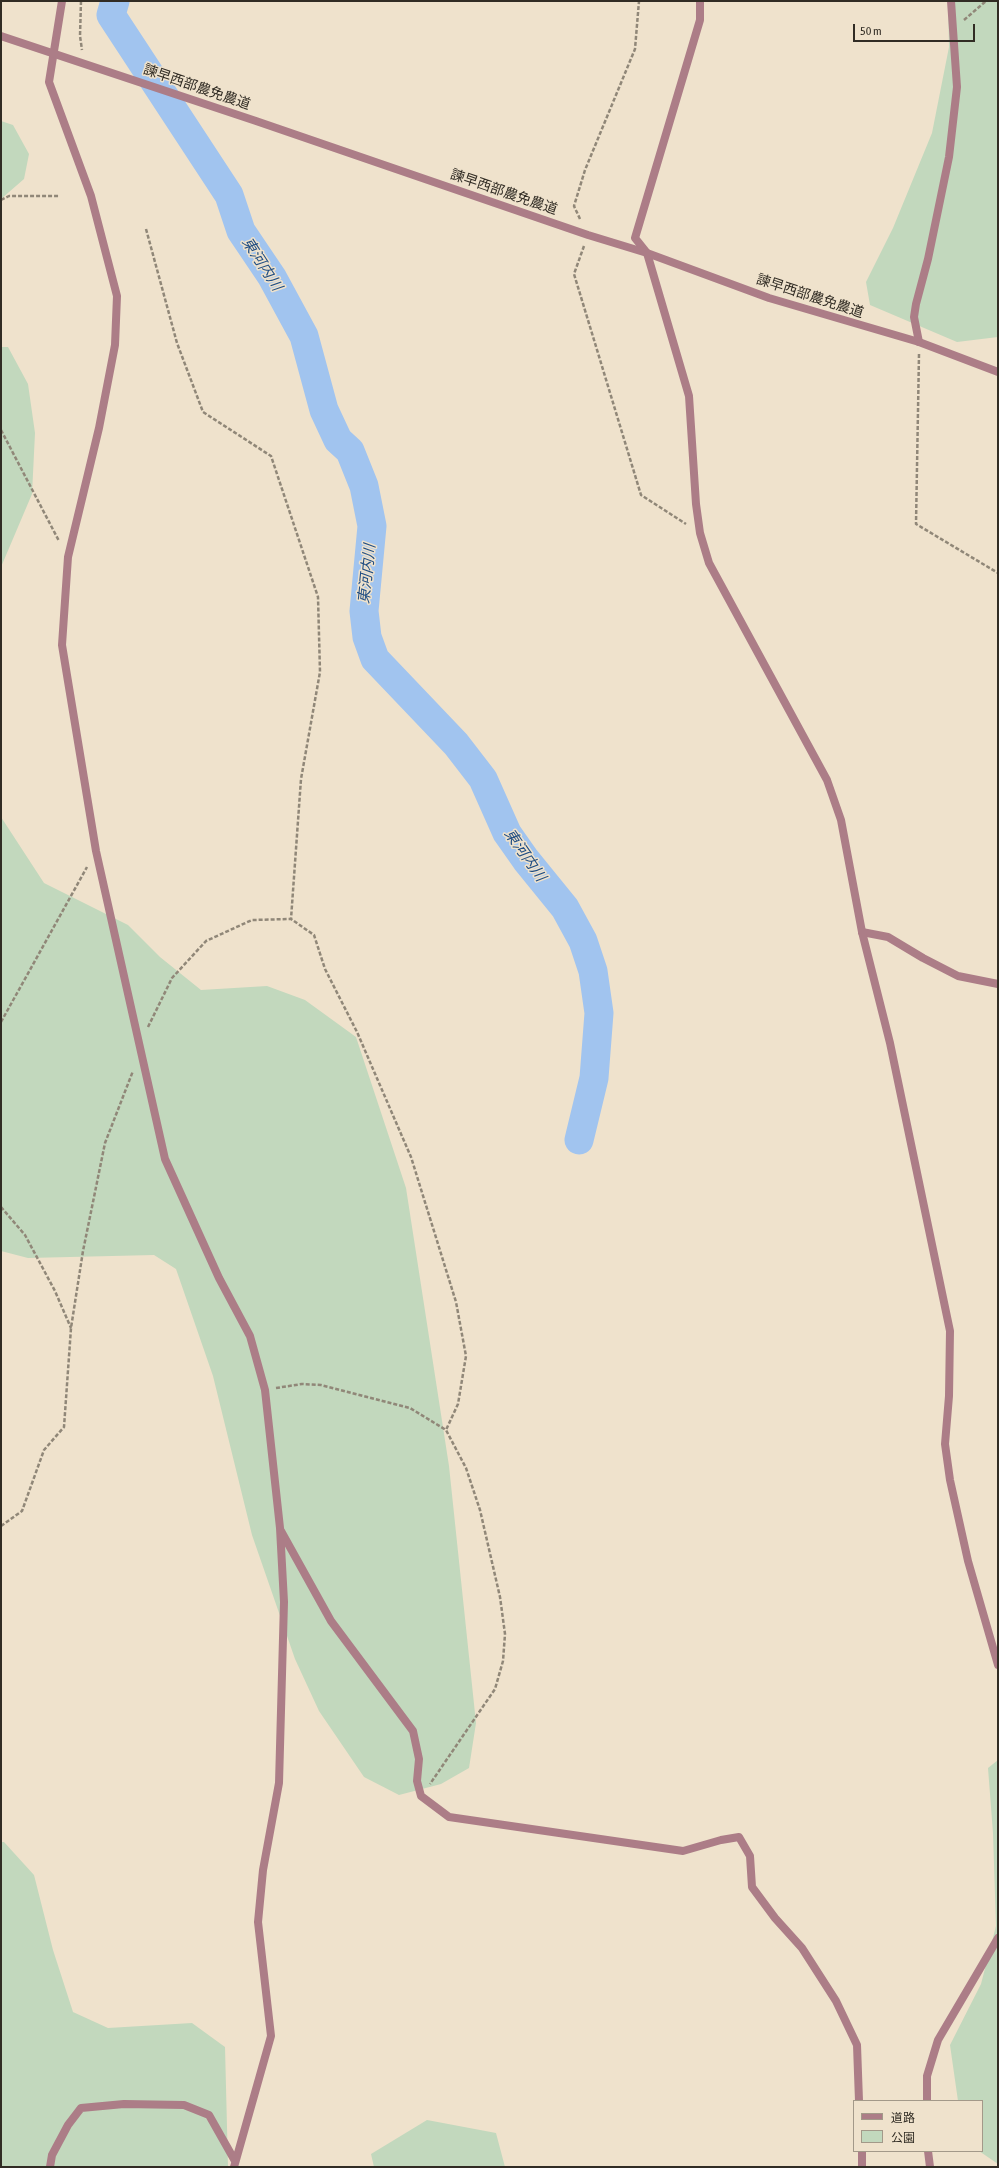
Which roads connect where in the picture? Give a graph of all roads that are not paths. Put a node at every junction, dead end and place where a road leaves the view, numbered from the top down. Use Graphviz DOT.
graph roads {
  1 [pos="62,1"];
  2 [pos="700,1"];
  3 [pos="951,1"];
  4 [pos="1,36"];
  5 [pos="53,53"];
  6 [pos="647,253"];
  7 [pos="919,342"];
  8 [pos="998,372"];
  9 [pos="862,932"];
  10 [pos="998,984"];
  11 [pos="280,1528"];
  12 [pos="998,1664"];
  13 [pos="998,1938"];
  14 [pos="859,2100"];
  15 [pos="927,2100"];
  16 [pos="862,2152"];
  17 [pos="928,2152"];
  18 [pos="234,2164"];
  19 [pos="50,2167"];
  20 [pos="862,2167"];
  21 [pos="930,2167"];
  1 -- 5 [label="street"];
  2 -- 6 [label="street"];
  3 -- 7 [label="street"];
  4 -- 5 [label="street, 諫早西部農免農道"];
  5 -- 6 [label="street, 諫早西部農免農道"];
  5 -- 11 [label="street"];
  6 -- 7 [label="street, 諫早西部農免農道"];
  6 -- 9 [label="street"];
  7 -- 8 [label="street, 諫早西部農免農道"];
  9 -- 10 [label="street"];
  9 -- 12 [label="street"];
  11 -- 14 [label="street"];
  11 -- 18 [label="street"];
  13 -- 15 [label="street"];
  16 -- 20 [label="street"];
  17 -- 21 [label="street"];
  18 -- 19 [label="street"];
}
